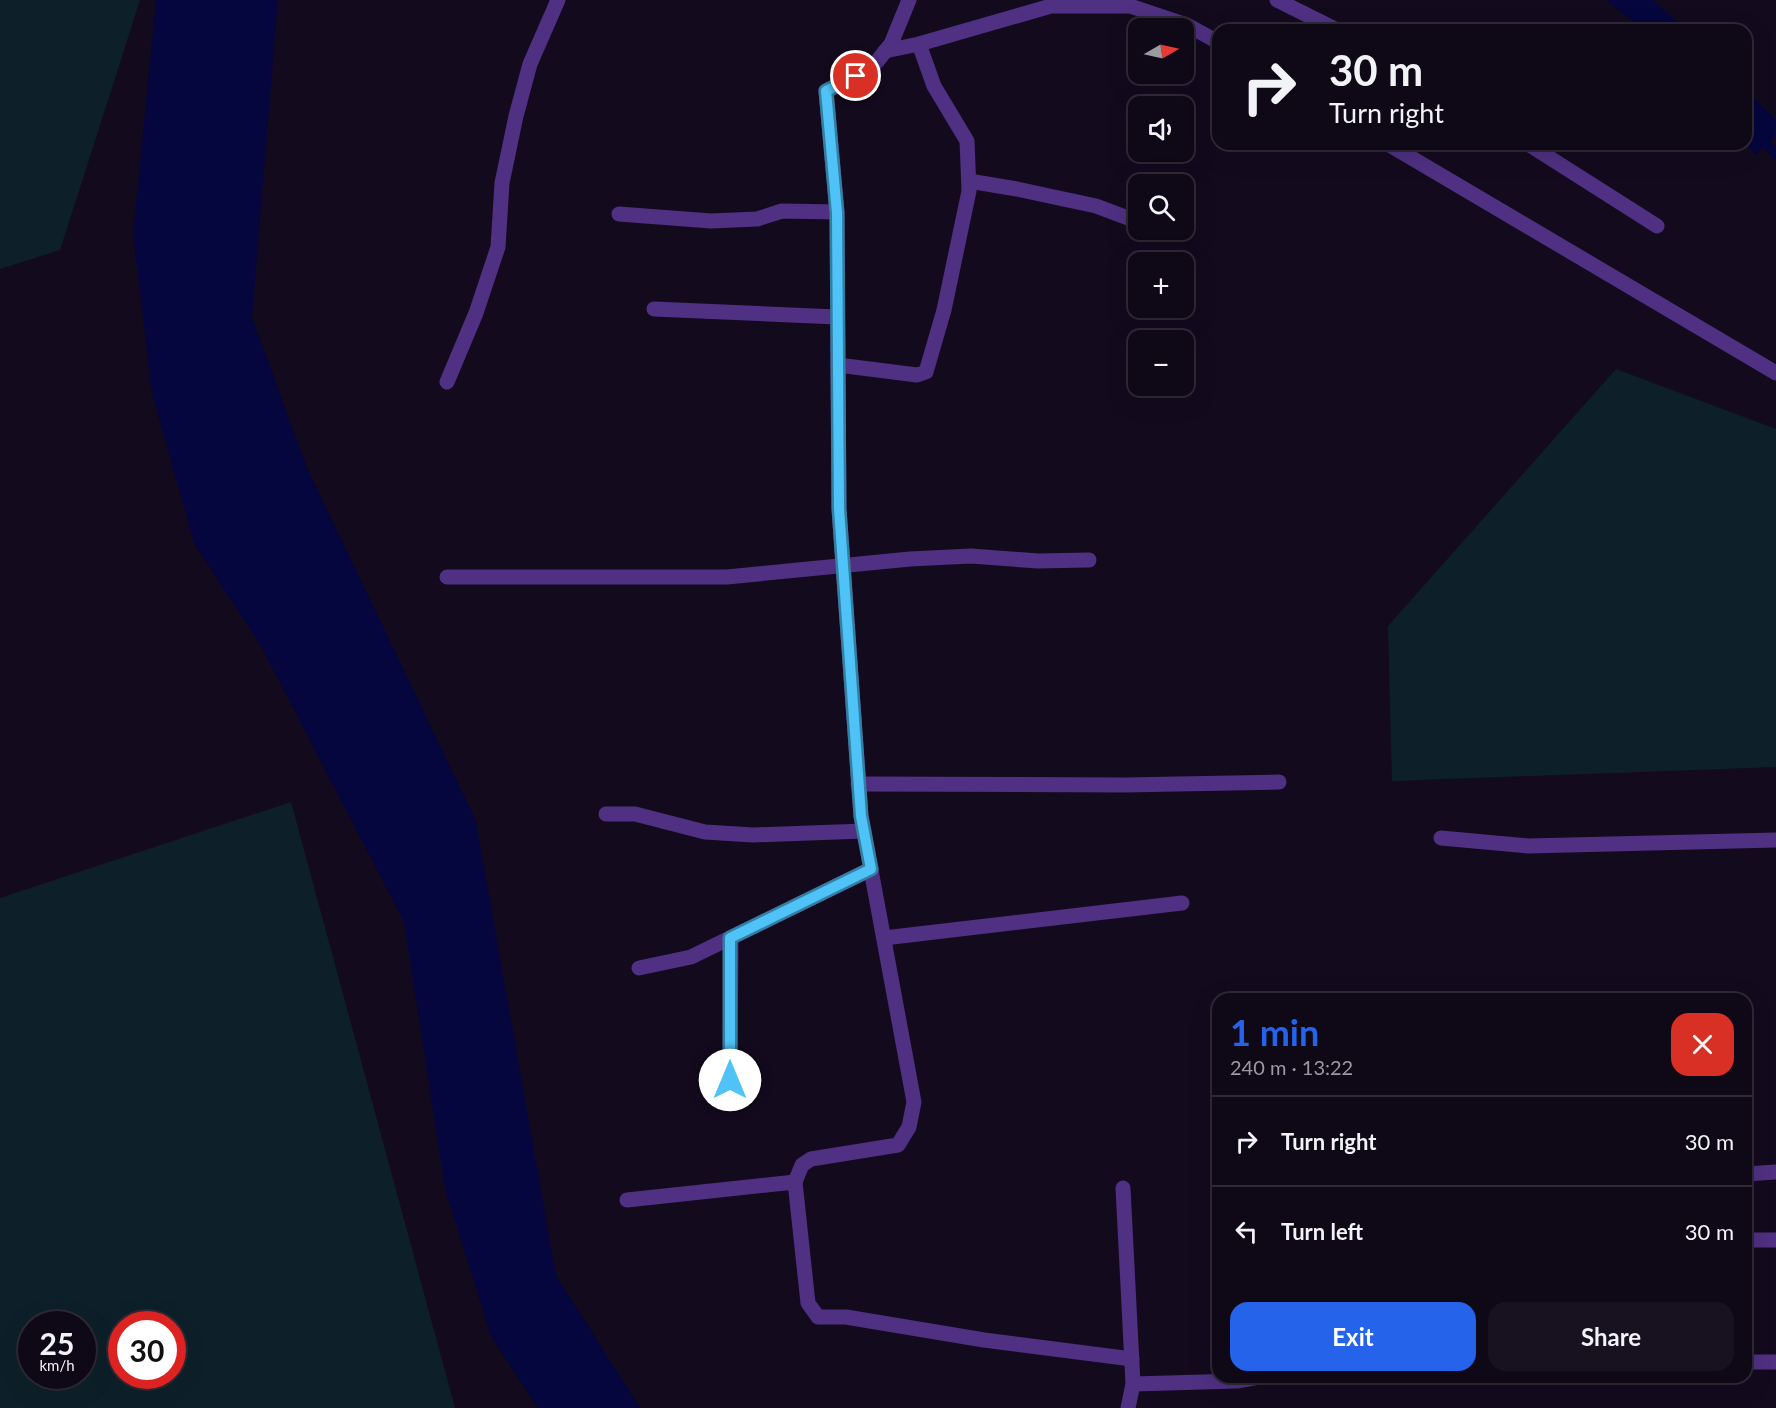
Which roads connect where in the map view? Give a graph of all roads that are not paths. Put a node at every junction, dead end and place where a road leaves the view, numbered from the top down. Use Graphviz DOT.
graph roads {
  1 [pos="558,0"];
  2 [pos="909,0"];
  3 [pos="1277,0"];
  4 [pos="1324,24"];
  5 [pos="1212,39"];
  6 [pos="919,44"];
  7 [pos="885,51"];
  8 [pos="1398,150"];
  9 [pos="1537,150"];
  10 [pos="969,181"];
  11 [pos="837,213"];
  12 [pos="619,214"];
  13 [pos="1128,218"];
  14 [pos="1657,226"];
  15 [pos="654,309"];
  16 [pos="837,317"];
  17 [pos="838,365"];
  18 [pos="1776,373"];
  19 [pos="447,382"];
  20 [pos="1089,560"];
  21 [pos="843,567"];
  22 [pos="447,577"];
  23 [pos="1279,782"];
  24 [pos="858,784"];
  25 [pos="606,814"];
  26 [pos="864,831"];
  27 [pos="1441,838"];
  28 [pos="1776,840"];
  29 [pos="871,869"];
  30 [pos="1182,903"];
  31 [pos="730,938"];
  32 [pos="884,938"];
  33 [pos="639,968"];
  34 [pos="730,1080"];
  35 [pos="1776,1173"];
  36 [pos="1752,1174"];
  37 [pos="795,1182"];
  38 [pos="1123,1188"];
  39 [pos="627,1200"];
  40 [pos="1752,1240"];
  41 [pos="1776,1240"];
  42 [pos="1132,1359"];
  43 [pos="1752,1362"];
  44 [pos="1776,1362"];
  45 [pos="1212,1382"];
  46 [pos="1133,1384"];
  47 [pos="1128,1408"];
  1 -- 19 [label="street"];
  2 -- 7 [label="street"];
  3 -- 4 [label="street"];
  5 -- 6 [label="street"];
  6 -- 7 [label="street"];
  6 -- 10 [label="street"];
  7 -- 11 [label="street"];
  8 -- 18 [label="street"];
  9 -- 14 [label="street"];
  10 -- 13 [label="street"];
  10 -- 17 [label="street"];
  11 -- 12 [label="street"];
  11 -- 16 [label="street"];
  15 -- 16 [label="street"];
  16 -- 17 [label="street"];
  17 -- 21 [label="street"];
  20 -- 21 [label="street"];
  21 -- 22 [label="street"];
  21 -- 24 [label="street"];
  23 -- 24 [label="street"];
  24 -- 26 [label="street"];
  25 -- 26 [label="street"];
  26 -- 29 [label="street"];
  27 -- 28 [label="street"];
  29 -- 31 [label="street"];
  29 -- 32 [label="street"];
  30 -- 32 [label="street"];
  31 -- 33 [label="street"];
  31 -- 34 [label="street"];
  32 -- 37 [label="street"];
  35 -- 36 [label="street"];
  37 -- 39 [label="street"];
  37 -- 42 [label="street"];
  38 -- 42 [label="street"];
  40 -- 41 [label="street"];
  42 -- 46 [label="street"];
  43 -- 44 [label="street"];
  45 -- 46 [label="street"];
  46 -- 47 [label="street"];
}
